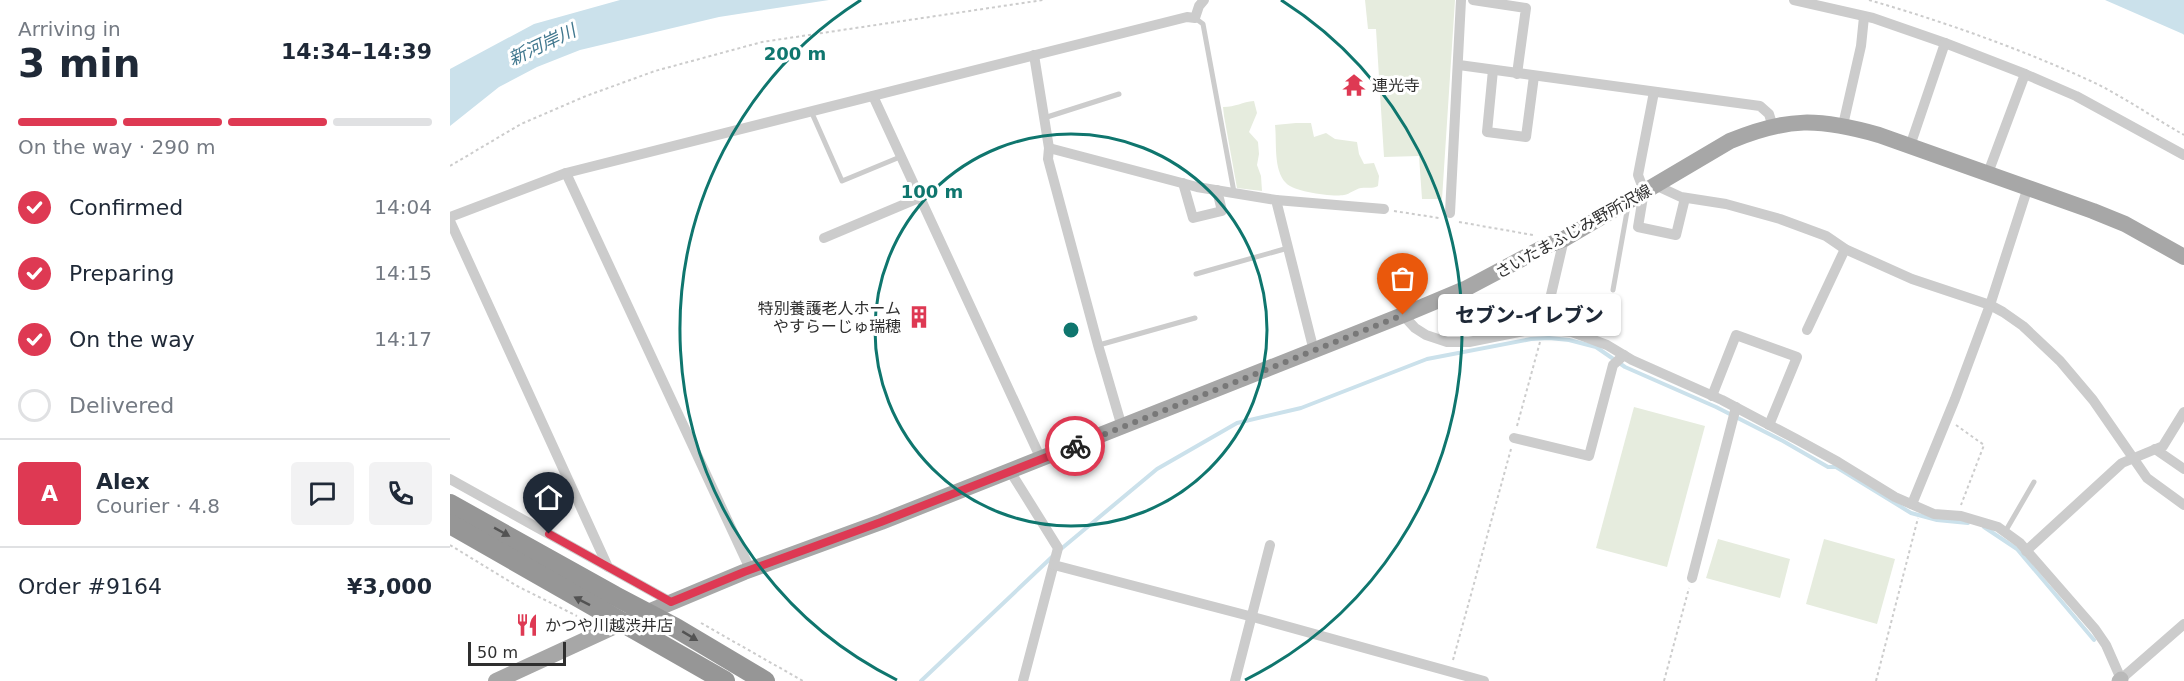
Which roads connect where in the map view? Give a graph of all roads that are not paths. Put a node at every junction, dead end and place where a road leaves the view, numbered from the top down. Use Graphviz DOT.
graph roads {
  1 [pos="1204,0"];
  2 [pos="1461,0"];
  3 [pos="1473,0"];
  4 [pos="1794,0"];
  5 [pos="1864,17"];
  6 [pos="1195,18"];
  7 [pos="1944,43"];
  8 [pos="1034,55"];
  9 [pos="1459,65"];
  10 [pos="1493,70"];
  11 [pos="1517,74"];
  12 [pos="2025,75"];
  13 [pos="1534,76"];
  14 [pos="1654,92"];
  15 [pos="1119,94"];
  16 [pos="873,96"];
  17 [pos="811,111"];
  18 [pos="1044,118"];
  19 [pos="1843,125"];
  20 [pos="1773,127"];
  21 [pos="1910,146"];
  22 [pos="1049,148"];
  23 [pos="2184,155"];
  24 [pos="900,157"];
  25 [pos="566,173"];
  26 [pos="1988,173"];
  27 [pos="1183,183"];
  28 [pos="2028,187"];
  29 [pos="1217,190"];
  30 [pos="1643,192"];
  31 [pos="1234,194"];
  32 [pos="919,198"];
  33 [pos="1685,198"];
  34 [pos="1276,200"];
  35 [pos="1384,209"];
  36 [pos="1450,216"];
  37 [pos="450,219"];
  38 [pos="824,238"];
  39 [pos="1564,239"];
  40 [pos="1288,248"];
  41 [pos="1845,249"];
  42 [pos="2181,252"];
  43 [pos="1196,274"];
  44 [pos="1613,290"];
  45 [pos="1990,305"];
  46 [pos="1403,315"];
  47 [pos="1196,318"];
  48 [pos="1544,326"];
  49 [pos="1807,330"];
  50 [pos="1098,345"];
  51 [pos="1314,351"];
  52 [pos="1624,355"];
  53 [pos="1712,396"];
  54 [pos="1736,408"];
  55 [pos="2184,412"];
  56 [pos="1769,425"];
  57 [pos="1122,428"];
  58 [pos="1514,438"];
  59 [pos="2155,449"];
  60 [pos="2134,457"];
  61 [pos="1041,459"];
  62 [pos="2184,470"];
  63 [pos="1010,471"];
  64 [pos="450,479"];
  65 [pos="2034,482"];
  66 [pos="450,504"];
  67 [pos="2184,505"];
  68 [pos="1917,506"];
  69 [pos="450,524"];
  70 [pos="2005,532"];
  71 [pos="1270,545"];
  72 [pos="2026,551"];
  73 [pos="1054,565"];
  74 [pos="608,567"];
  75 [pos="751,571"];
  76 [pos="1692,578"];
  77 [pos="671,602"];
  78 [pos="648,612"];
  79 [pos="1253,617"];
  80 [pos="622,623"];
  81 [pos="2184,624"];
  82 [pos="2120,680"];
  83 [pos="496,681"];
  84 [pos="725,681"];
  85 [pos="765,681"];
  86 [pos="1023,681"];
  87 [pos="1235,681"];
  88 [pos="1484,681"];
  1 -- 6 [label="street"];
  2 -- 9 [label="street"];
  3 -- 11 [label="street"];
  4 -- 5 [label="street"];
  5 -- 7 [label="street"];
  5 -- 19 [label="street"];
  6 -- 8 [label="street"];
  6 -- 31 [label="lane"];
  7 -- 12 [label="street"];
  7 -- 21 [label="street"];
  8 -- 16 [label="street"];
  8 -- 18 [label="street"];
  9 -- 10 [label="street"];
  9 -- 36 [label="street"];
  10 -- 11 [label="street"];
  10 -- 13 [label="street"];
  11 -- 13 [label="street"];
  12 -- 23 [label="street"];
  12 -- 26 [label="street"];
  13 -- 14 [label="street"];
  14 -- 20 [label="street"];
  14 -- 30 [label="street"];
  15 -- 18 [label="lane"];
  16 -- 17 [label="street"];
  16 -- 24 [label="street"];
  17 -- 24 [label="lane"];
  17 -- 25 [label="street"];
  18 -- 22 [label="street"];
  19 -- 20 [label="main road, さいたまふじみ野所沢線"];
  19 -- 21 [label="main road, さいたまふじみ野所沢線"];
  20 -- 30 [label="main road, さいたまふじみ野所沢線"];
  21 -- 26 [label="main road, さいたまふじみ野所沢線"];
  22 -- 27 [label="street"];
  22 -- 50 [label="street"];
  24 -- 32 [label="street"];
  25 -- 37 [label="street"];
  25 -- 75 [label="street"];
  26 -- 28 [label="main road, さいたまふじみ野所沢線"];
  27 -- 29 [label="street"];
  27 -- 29 [label="street"];
  28 -- 42 [label="main road, さいたまふじみ野所沢線"];
  28 -- 45 [label="street"];
  29 -- 31 [label="street"];
  30 -- 33 [label="street"];
  30 -- 33 [label="street"];
  30 -- 39 [label="main road, さいたまふじみ野所沢線"];
  30 -- 44 [label="lane"];
  31 -- 34 [label="street"];
  32 -- 38 [label="street"];
  32 -- 61 [label="street"];
  33 -- 41 [label="street"];
  34 -- 35 [label="street"];
  34 -- 40 [label="street"];
  37 -- 74 [label="street"];
  39 -- 46 [label="main road, さいたまふじみ野所沢線"];
  39 -- 48 [label="street"];
  40 -- 43 [label="lane"];
  40 -- 51 [label="street"];
  41 -- 45 [label="street"];
  41 -- 49 [label="street"];
  45 -- 60 [label="street"];
  45 -- 68 [label="street"];
  46 -- 48 [label="street"];
  46 -- 51 [label="main road, さいたまふじみ野所沢線"];
  47 -- 50 [label="lane"];
  48 -- 52 [label="street"];
  50 -- 57 [label="street"];
  51 -- 57 [label="main road, さいたまふじみ野所沢線"];
  52 -- 53 [label="street"];
  52 -- 58 [label="street"];
  53 -- 54 [label="street"];
  53 -- 56 [label="street"];
  54 -- 56 [label="street"];
  54 -- 76 [label="street"];
  55 -- 59 [label="street"];
  56 -- 68 [label="street"];
  57 -- 61 [label="main road, さいたまふじみ野所沢線"];
  59 -- 60 [label="street"];
  59 -- 62 [label="street"];
  60 -- 67 [label="street"];
  60 -- 72 [label="street"];
  61 -- 63 [label="main road, さいたまふじみ野所沢線"];
  63 -- 73 [label="street"];
  63 -- 75 [label="main road, さいたまふじみ野所沢線"];
  64 -- 74 [label="street"];
  65 -- 70 [label="lane"];
  66 -- 78 [label="highway, one-way"];
  68 -- 70 [label="street"];
  80 -- 69 [label="highway, one-way"];
  70 -- 72 [label="street"];
  71 -- 79 [label="street"];
  72 -- 82 [label="street"];
  73 -- 79 [label="street"];
  73 -- 86 [label="street"];
  74 -- 77 [label="street"];
  75 -- 77 [label="main road, さいたまふじみ野所沢線"];
  77 -- 78 [label="main road, さいたまふじみ野所沢線"];
  78 -- 80 [label="main road, さいたまふじみ野所沢線"];
  78 -- 85 [label="highway, one-way"];
  79 -- 87 [label="street"];
  79 -- 88 [label="street"];
  80 -- 83 [label="main road, さいたまふじみ野所沢線"];
  80 -- 84 [label="highway"];
  81 -- 82 [label="street"];
}
